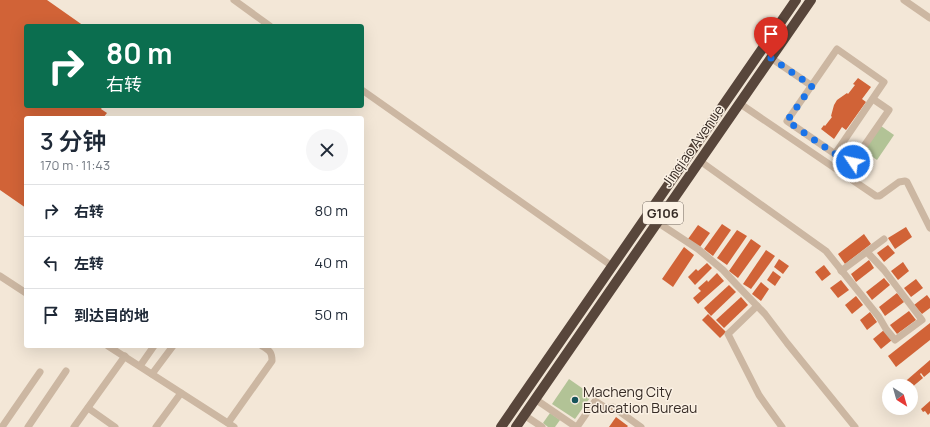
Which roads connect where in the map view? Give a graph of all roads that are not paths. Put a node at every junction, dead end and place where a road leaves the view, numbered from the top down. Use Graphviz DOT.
graph roads {
  1 [pos="234,0"];
  2 [pos="796,0"];
  3 [pos="811,0"];
  4 [pos="904,0"];
  5 [pos="930,18"];
  6 [pos="267,24"];
  7 [pos="771,58"];
  8 [pos="812,86"];
  9 [pos="364,91"];
  10 [pos="873,99"];
  11 [pos="740,104"];
  12 [pos="837,151"];
  13 [pos="700,161"];
  14 [pos="657,222"];
  15 [pos="930,228"];
  16 [pos="884,239"];
  17 [pos="867,252"];
  18 [pos="612,266"];
  19 [pos="841,271"];
  20 [pos="0,276"];
  21 [pos="24,292"];
  22 [pos="757,306"];
  23 [pos="111,348"];
  24 [pos="153,348"];
  25 [pos="172,348"];
  26 [pos="271,348"];
  27 [pos="125,356"];
  28 [pos="140,366"];
  29 [pos="66,371"];
  30 [pos="40,372"];
  31 [pos="152,374"];
  32 [pos="181,393"];
  33 [pos="535,399"];
  34 [pos="88,408"];
  35 [pos="524,415"];
  36 [pos="231,425"];
  37 [pos="2,427"];
  38 [pos="28,427"];
  39 [pos="74,427"];
  40 [pos="115,427"];
  41 [pos="156,427"];
  42 [pos="500,427"];
  43 [pos="516,427"];
  44 [pos="542,427"];
  45 [pos="576,427"];
  46 [pos="641,427"];
  47 [pos="782,427"];
  48 [pos="855,427"];
  1 -- 6 [label="street"];
  2 -- 18 [label="highway, Jinqiao Avenue / G106"];
  3 -- 7 [label="highway, Jinqiao Avenue / G106"];
  4 -- 5 [label="street"];
  7 -- 8 [label="street"];
  7 -- 11 [label="highway, Jinqiao Avenue / G106"];
  8 -- 10 [label="street"];
  8 -- 12 [label="street"];
  9 -- 18 [label="street"];
  10 -- 12 [label="street"];
  10 -- 12 [label="street"];
  11 -- 13 [label="highway, Jinqiao Avenue / G106"];
  11 -- 15 [label="street"];
  13 -- 14 [label="highway, Jinqiao Avenue / G106"];
  13 -- 19 [label="street"];
  14 -- 22 [label="street"];
  14 -- 33 [label="highway, Jinqiao Avenue / G106"];
  16 -- 17 [label="street"];
  17 -- 19 [label="street"];
  17 -- 19 [label="street"];
  18 -- 42 [label="highway, Jinqiao Avenue / G106"];
  20 -- 21 [label="street"];
  22 -- 47 [label="street"];
  22 -- 48 [label="street"];
  23 -- 27 [label="street"];
  24 -- 28 [label="street"];
  25 -- 31 [label="street"];
  26 -- 36 [label="street"];
  27 -- 28 [label="street"];
  27 -- 34 [label="street"];
  28 -- 31 [label="street"];
  29 -- 38 [label="street"];
  30 -- 37 [label="street"];
  31 -- 32 [label="street"];
  32 -- 36 [label="street"];
  32 -- 41 [label="street"];
  33 -- 35 [label="highway, Jinqiao Avenue / G106"];
  33 -- 45 [label="street"];
  34 -- 39 [label="street"];
  34 -- 40 [label="street"];
  35 -- 43 [label="highway, Jinqiao Avenue / G106"];
  35 -- 44 [label="street"];
  45 -- 46 [label="street"];
}
